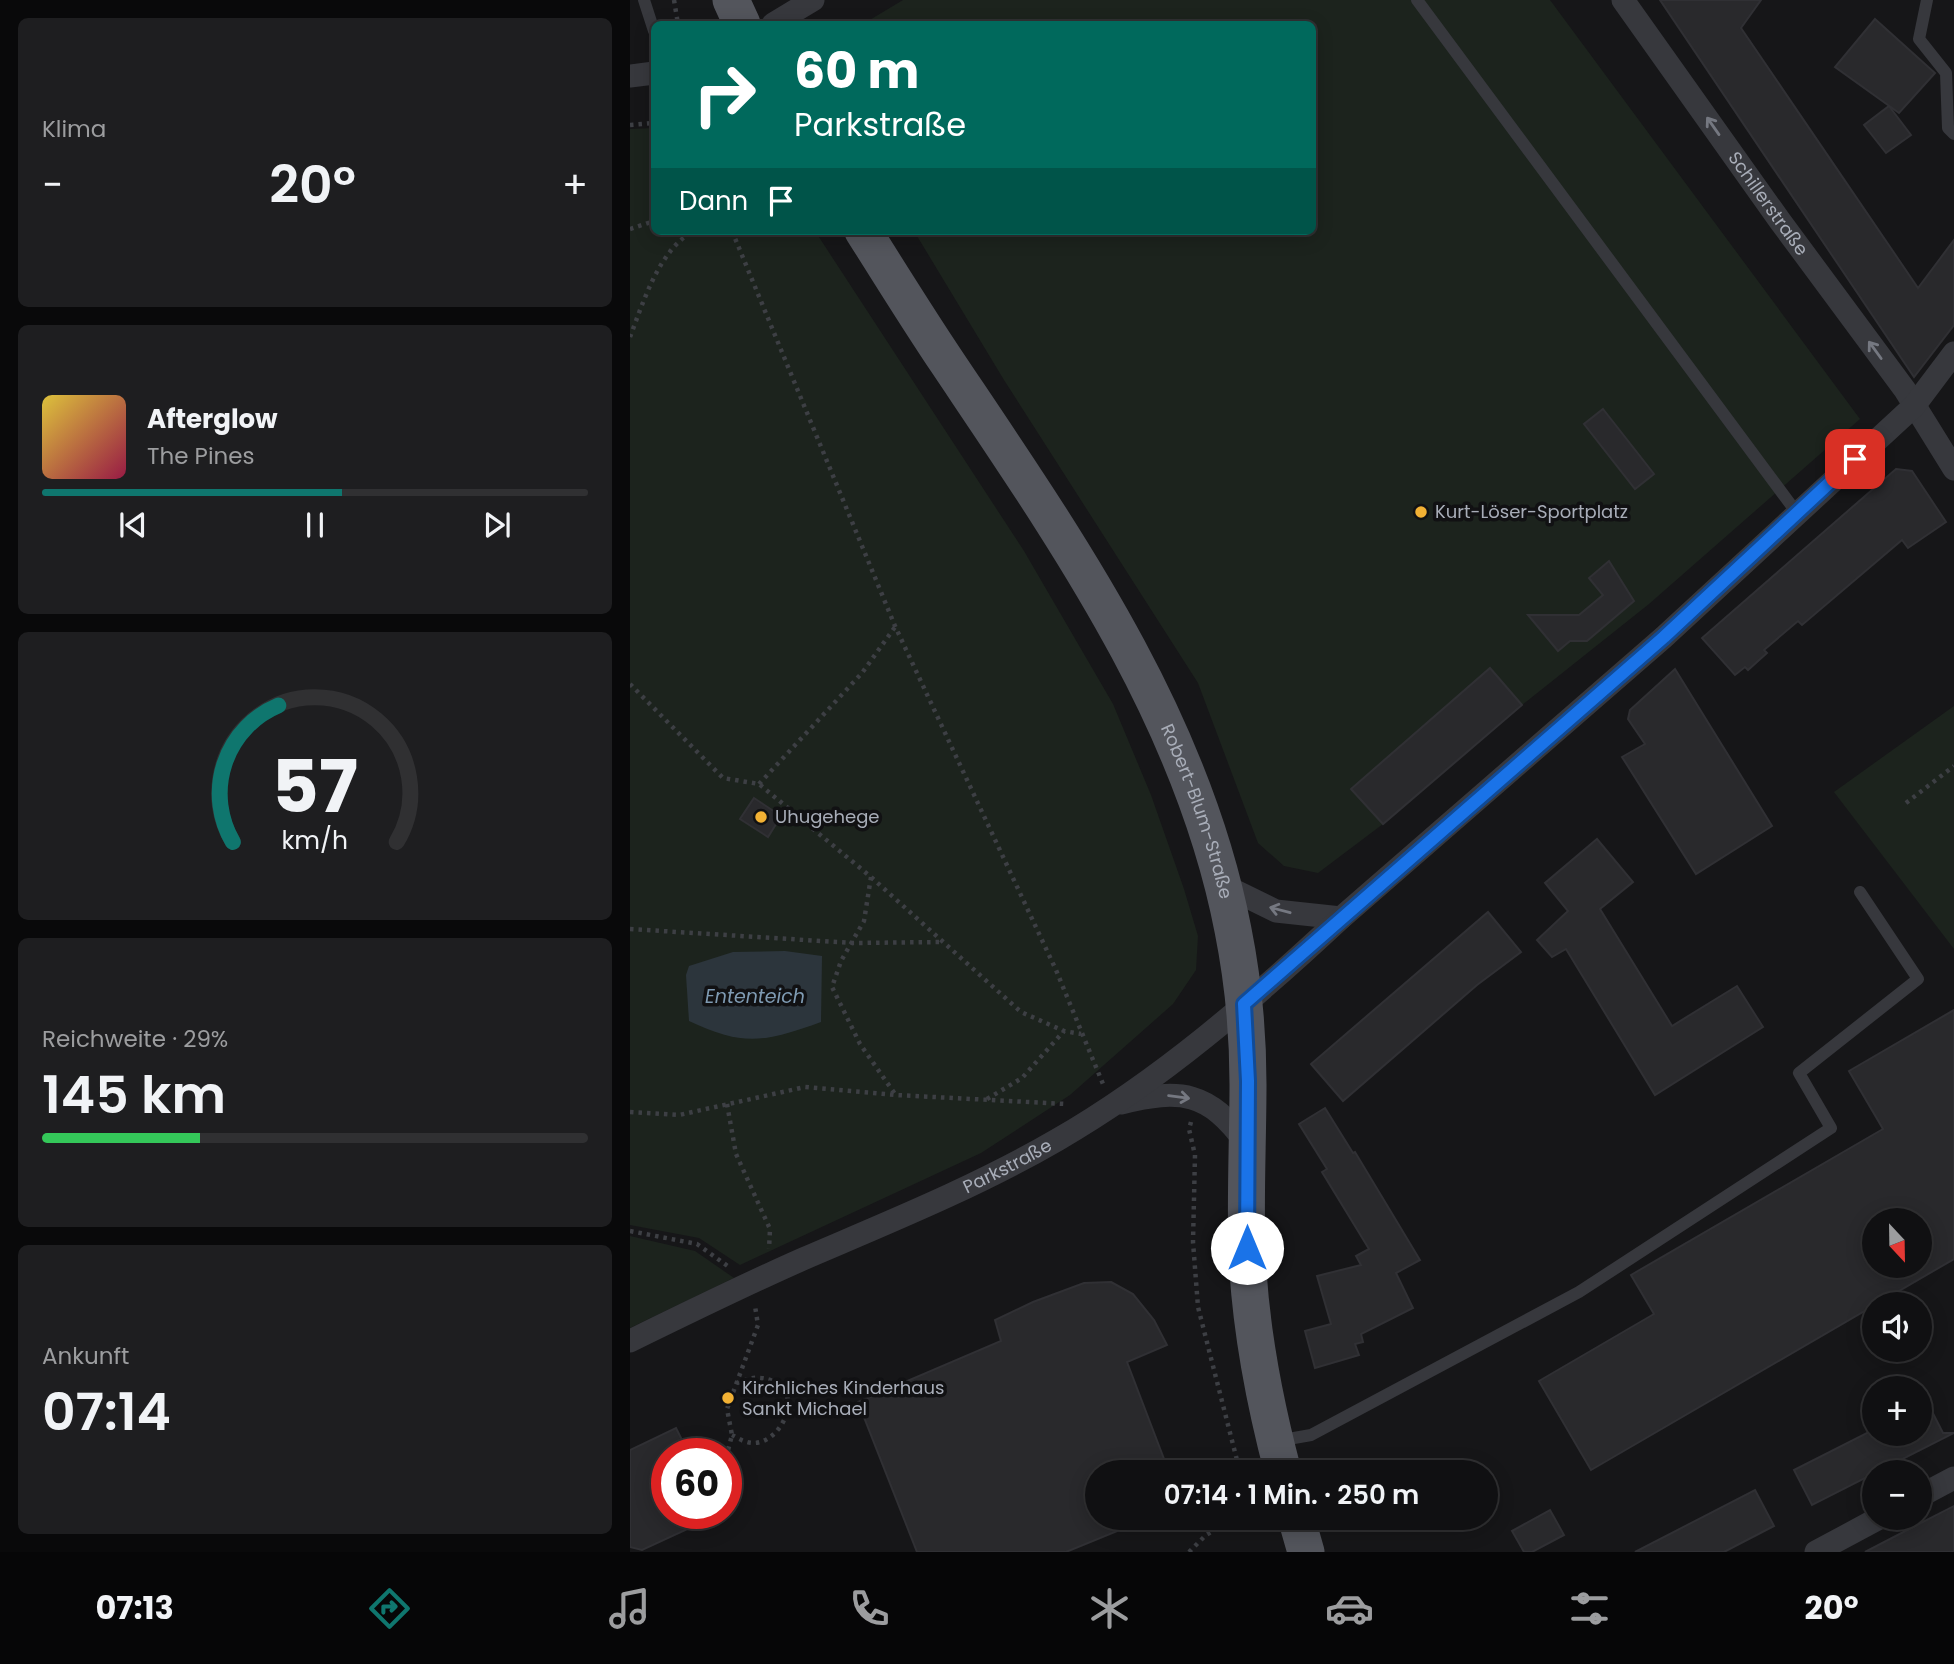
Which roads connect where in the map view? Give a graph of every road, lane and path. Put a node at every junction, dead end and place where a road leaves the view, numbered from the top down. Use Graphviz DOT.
graph roads {
  1 [pos="644,0"];
  2 [pos="674,0"];
  3 [pos="732,0"];
  4 [pos="813,0"];
  5 [pos="1417,0"];
  6 [pos="1623,0"];
  7 [pos="1927,0"];
  8 [pos="678,21"];
  9 [pos="741,21"];
  10 [pos="779,21"];
  11 [pos="651,22"];
  12 [pos="651,73"];
  13 [pos="630,76"];
  14 [pos="651,123"];
  15 [pos="630,125"];
  16 [pos="1954,134"];
  17 [pos="651,222"];
  18 [pos="630,229"];
  19 [pos="687,235"];
  20 [pos="734,235"];
  21 [pos="866,235"];
  22 [pos="630,337"];
  23 [pos="1954,353"];
  24 [pos="1913,406"];
  25 [pos="1954,469"];
  26 [pos="1797,513"];
  27 [pos="895,626"];
  28 [pos="630,684"];
  29 [pos="1954,766"];
  30 [pos="759,784"];
  31 [pos="1906,803"];
  32 [pos="871,877"];
  33 [pos="1223,884"];
  34 [pos="1860,892"];
  35 [pos="1341,918"];
  36 [pos="630,929"];
  37 [pos="943,942"];
  38 [pos="853,943"];
  39 [pos="1244,1004"];
  40 [pos="1064,1031"];
  41 [pos="1082,1034"];
  42 [pos="896,1095"];
  43 [pos="985,1100"];
  44 [pos="1198,1100"];
  45 [pos="727,1104"];
  46 [pos="1112,1106"];
  47 [pos="630,1112"];
  48 [pos="1247,1145"];
  49 [pos="630,1231"];
  50 [pos="760,1279"];
  51 [pos="630,1341"];
  52 [pos="736,1384"];
  53 [pos="732,1435"];
  54 [pos="731,1438"];
  55 [pos="1279,1456"];
  56 [pos="1237,1460"];
  57 [pos="1954,1478"];
  58 [pos="1932,1490"];
  59 [pos="1862,1527"];
  60 [pos="1214,1530"];
  61 [pos="1300,1530"];
  62 [pos="1189,1552"];
  63 [pos="1306,1552"];
  64 [pos="1816,1552"];
  1 -- 11 [label="lane"];
  2 -- 8 [label="path"];
  3 -- 9 [label="main road"];
  4 -- 10 [label="street"];
  5 -- 26 [label="lane"];
  24 -- 6 [label="street, Schillerstraße, one-way"];
  7 -- 16 [label="lane"];
  12 -- 13 [label="street"];
  14 -- 15 [label="path"];
  17 -- 18 [label="path"];
  19 -- 22 [label="path"];
  20 -- 27 [label="path"];
  21 -- 33 [label="main road, Robert-Blum-Straße"];
  23 -- 24 [label="street, Parkstraße"];
  24 -- 25 [label="street"];
  24 -- 26 [label="street, Parkstraße"];
  26 -- 35 [label="street, Parkstraße"];
  27 -- 30 [label="path"];
  27 -- 41 [label="path"];
  28 -- 30 [label="path"];
  29 -- 31 [label="path"];
  30 -- 32 [label="path"];
  32 -- 37 [label="path"];
  32 -- 38 [label="path"];
  35 -- 33 [label="street, one-way"];
  33 -- 39 [label="main road, Robert-Blum-Straße"];
  34 -- 55 [label="lane"];
  35 -- 39 [label="street, Parkstraße"];
  36 -- 38 [label="path"];
  37 -- 38 [label="path"];
  37 -- 40 [label="path"];
  38 -- 42 [label="path"];
  39 -- 46 [label="street, Parkstraße"];
  39 -- 48 [label="main road, Robert-Blum-Straße"];
  40 -- 41 [label="path"];
  40 -- 43 [label="path"];
  41 -- 46 [label="path"];
  42 -- 43 [label="path"];
  42 -- 45 [label="path"];
  43 -- 46 [label="path"];
  46 -- 44 [label="street, one-way"];
  44 -- 48 [label="street"];
  44 -- 56 [label="path"];
  45 -- 47 [label="path"];
  45 -- 50 [label="path"];
  46 -- 50 [label="street, Parkstraße"];
  48 -- 55 [label="main road, Robert-Blum-Straße"];
  49 -- 50 [label="path"];
  50 -- 51 [label="street, Parkstraße"];
  50 -- 52 [label="path"];
  52 -- 53 [label="path"];
  52 -- 53 [label="path"];
  53 -- 54 [label="path"];
  57 -- 58 [label="street"];
  59 -- 64 [label="street"];
  60 -- 62 [label="path"];
  61 -- 63 [label="main road"];
}
